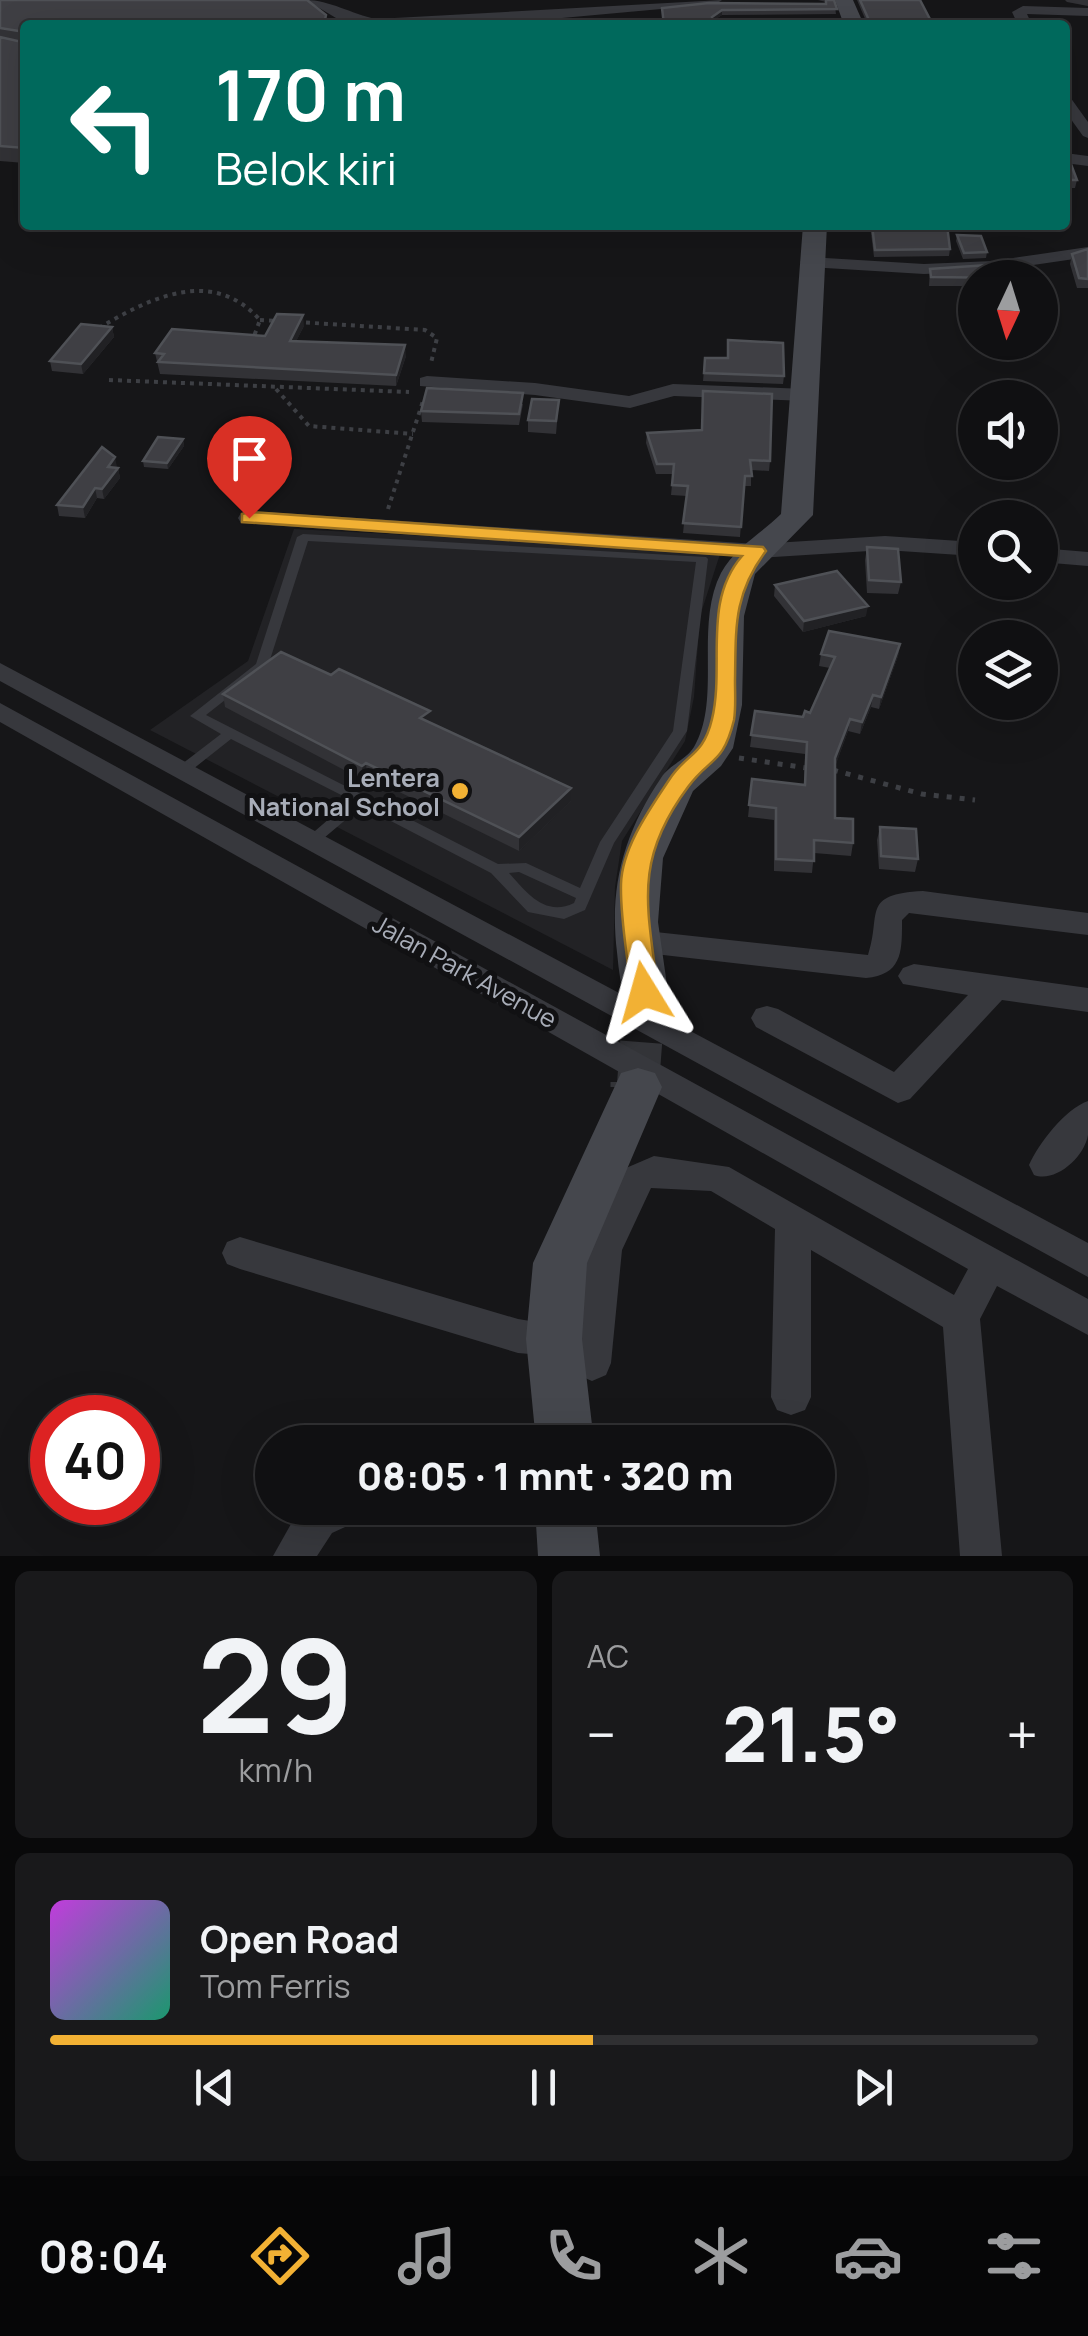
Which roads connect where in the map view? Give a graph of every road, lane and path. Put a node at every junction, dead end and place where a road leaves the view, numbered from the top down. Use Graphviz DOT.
graph roads {
  1 [pos="312,0"];
  2 [pos="716,0"];
  3 [pos="1088,12"];
  4 [pos="358,20"];
  5 [pos="446,20"];
  6 [pos="1022,20"];
  7 [pos="1070,103"];
  8 [pos="1084,138"];
  9 [pos="814,230"];
  10 [pos="1088,252"];
  11 [pos="809,262"];
  12 [pos="260,320"];
  13 [pos="279,321"];
  14 [pos="298,322"];
  15 [pos="98,328"];
  16 [pos="247,354"];
  17 [pos="240,371"];
  18 [pos="109,380"];
  19 [pos="427,382"];
  20 [pos="234,388"];
  21 [pos="276,389"];
  22 [pos="806,395"];
  23 [pos="414,434"];
  24 [pos="249,518"];
  25 [pos="382,526"];
  26 [pos="958,548"];
  27 [pos="756,551"];
  28 [pos="1058,557"];
  29 [pos="1088,560"];
  30 [pos="0,671"];
  31 [pos="0,712"];
  32 [pos="230,734"];
  33 [pos="712,753"];
  34 [pos="813,768"];
  35 [pos="183,770"];
  36 [pos="831,770"];
  37 [pos="360,800"];
  38 [pos="975,800"];
  39 [pos="313,840"];
  40 [pos="496,870"];
  41 [pos="584,896"];
  42 [pos="1088,924"];
  43 [pos="638,941"];
  44 [pos="914,976"];
  45 [pos="994,987"];
  46 [pos="644,992"];
  47 [pos="1088,1000"];
  48 [pos="767,1018"];
  49 [pos="638,1087"];
  50 [pos="1088,1116"];
  51 [pos="1046,1165"];
  52 [pos="793,1222"];
  53 [pos="240,1253"];
  54 [pos="1088,1260"];
  55 [pos="990,1264"];
  56 [pos="961,1318"];
  57 [pos="1088,1318"];
  58 [pos="573,1351"];
  59 [pos="791,1396"];
  60 [pos="566,1425"];
  61 [pos="311,1525"];
  62 [pos="566,1525"];
  63 [pos="986,1552"];
  64 [pos="294,1556"];
  65 [pos="569,1556"];
  1 -- 4 [label="street"];
  2 -- 5 [label="street"];
  3 -- 6 [label="street"];
  7 -- 8 [label="street"];
  9 -- 11 [label="street"];
  10 -- 11 [label="street"];
  11 -- 22 [label="street"];
  12 -- 13 [label="path"];
  12 -- 15 [label="path"];
  12 -- 16 [label="path"];
  14 -- 19 [label="path"];
  17 -- 20 [label="path"];
  18 -- 20 [label="path"];
  19 -- 22 [label="street"];
  20 -- 21 [label="path"];
  21 -- 23 [label="path"];
  21 -- 23 [label="path"];
  22 -- 27 [label="street"];
  23 -- 25 [label="path"];
  24 -- 25 [label="street"];
  25 -- 27 [label="street"];
  26 -- 27 [label="street"];
  27 -- 33 [label="street"];
  28 -- 29 [label="street"];
  30 -- 35 [label="street, Jalan Park Avenue"];
  31 -- 55 [label="street, Jalan Park Avenue"];
  32 -- 35 [label="lane"];
  32 -- 37 [label="lane"];
  32 -- 41 [label="lane"];
  33 -- 34 [label="path"];
  33 -- 43 [label="street"];
  35 -- 39 [label="street, Jalan Park Avenue"];
  36 -- 38 [label="path"];
  37 -- 39 [label="lane"];
  37 -- 40 [label="lane"];
  39 -- 54 [label="street, Jalan Park Avenue"];
  40 -- 41 [label="lane"];
  40 -- 41 [label="lane"];
  42 -- 43 [label="street"];
  43 -- 46 [label="street"];
  44 -- 45 [label="street"];
  45 -- 47 [label="street"];
  45 -- 48 [label="street"];
  49 -- 58 [label="street"];
  50 -- 51 [label="street"];
  52 -- 56 [label="street"];
  52 -- 58 [label="street"];
  52 -- 59 [label="street"];
  53 -- 58 [label="street"];
  55 -- 56 [label="street"];
  55 -- 57 [label="street, Jalan Park Avenue"];
  56 -- 63 [label="street"];
  58 -- 60 [label="street"];
  61 -- 64 [label="street"];
  62 -- 65 [label="street"];
}
